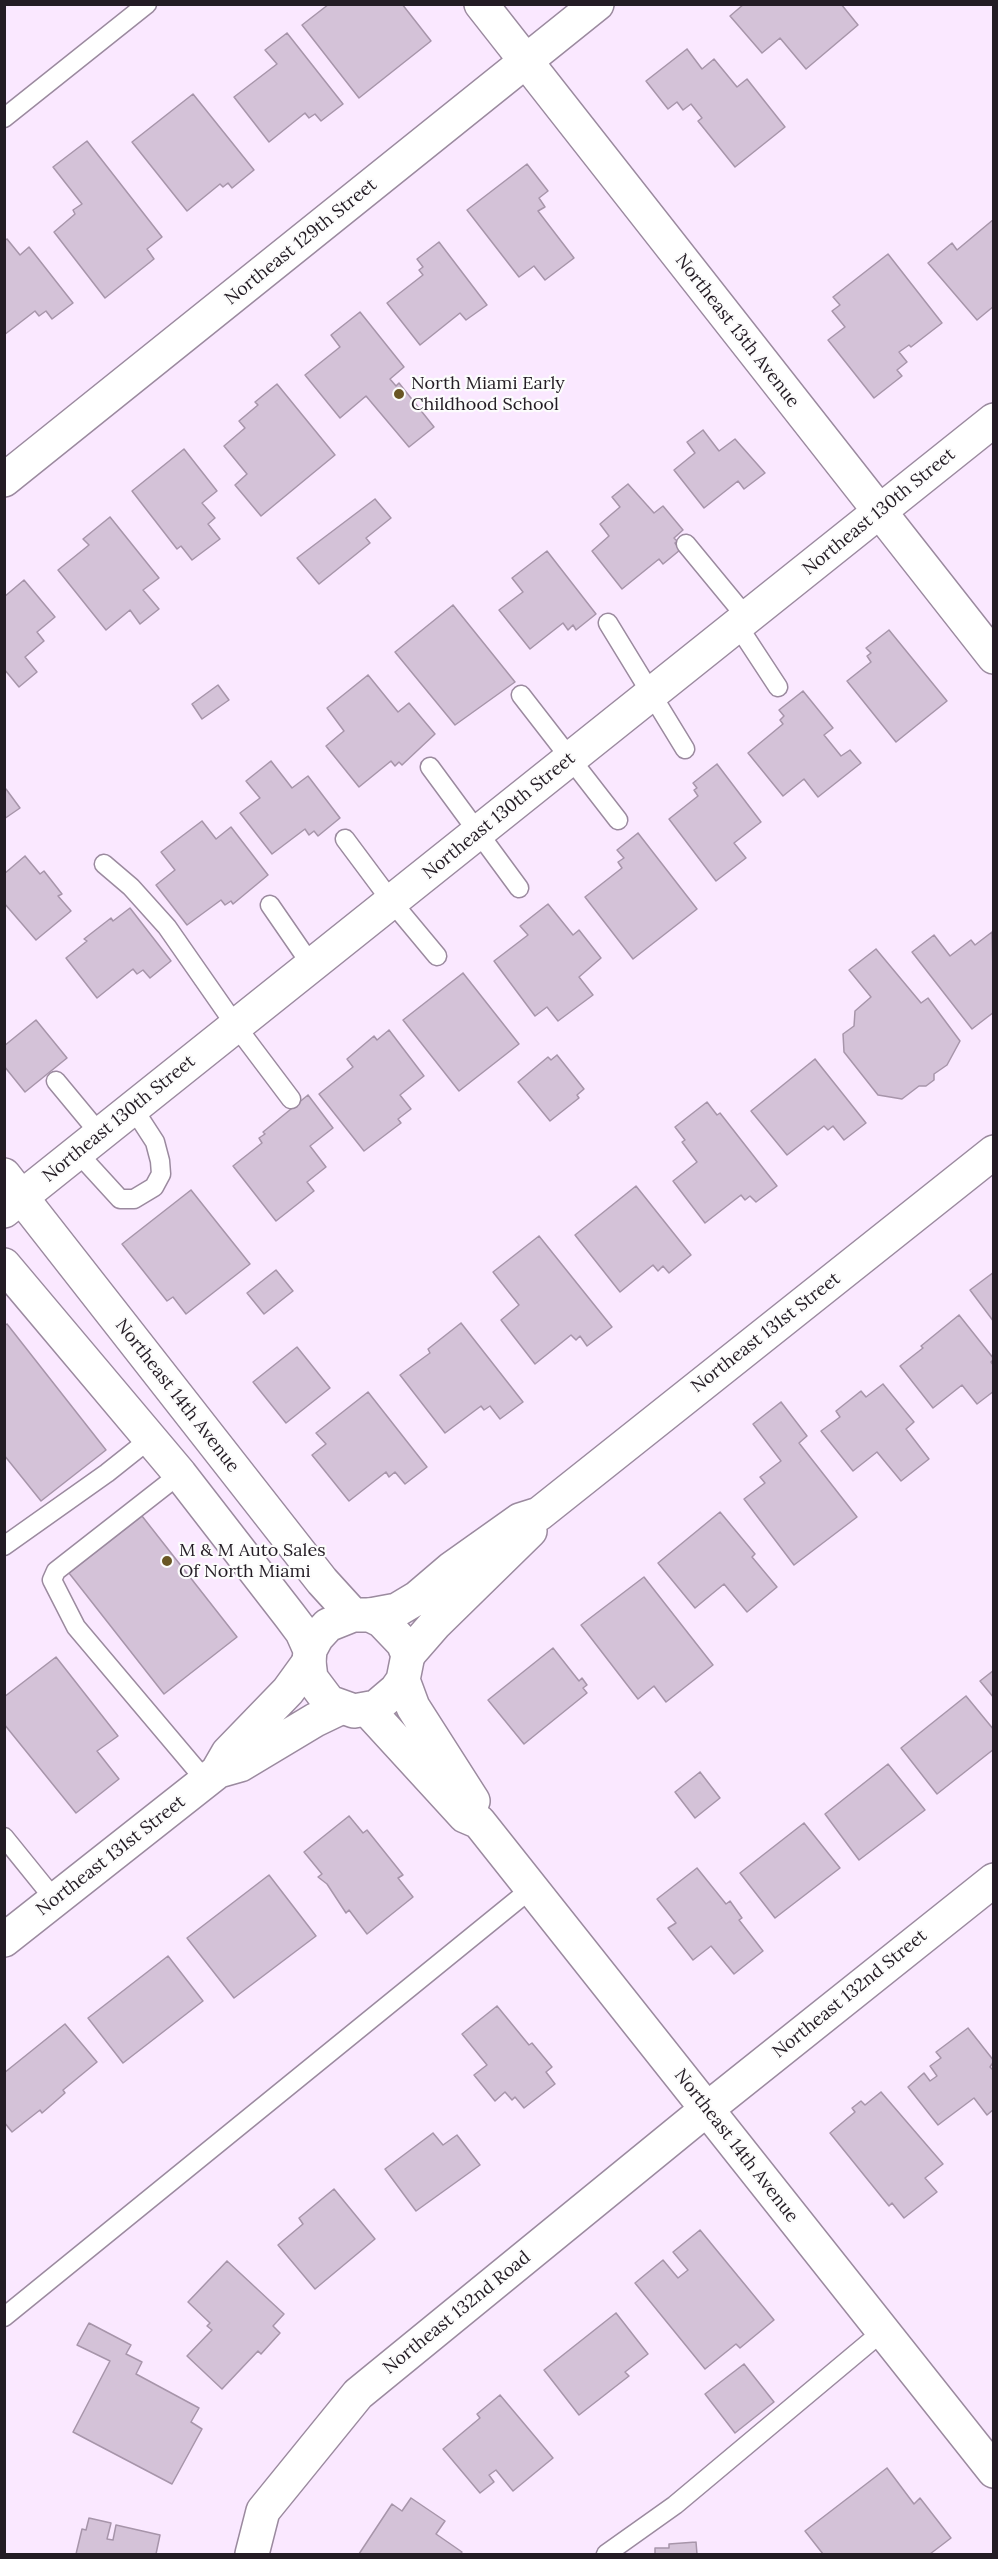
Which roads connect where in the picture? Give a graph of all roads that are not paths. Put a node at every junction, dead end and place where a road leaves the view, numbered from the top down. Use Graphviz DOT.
graph roads {
  1 [pos="147,4"];
  2 [pos="481,4"];
  3 [pos="597,4"];
  4 [pos="526,61"];
  5 [pos="4,118"];
  6 [pos="993,420"];
  7 [pos="4,480"];
  8 [pos="879,512"];
  9 [pos="686,544"];
  10 [pos="743,622"];
  11 [pos="608,623"];
  12 [pos="993,657"];
  13 [pos="778,687"];
  14 [pos="521,695"];
  15 [pos="651,695"];
  16 [pos="685,749"];
  17 [pos="571,758"];
  18 [pos="430,767"];
  19 [pos="618,820"];
  20 [pos="477,834"];
  21 [pos="345,839"];
  22 [pos="104,864"];
  23 [pos="519,888"];
  24 [pos="392,902"];
  25 [pos="270,905"];
  26 [pos="437,956"];
  27 [pos="312,966"];
  28 [pos="236,1026"];
  29 [pos="56,1081"];
  30 [pos="291,1099"];
  31 [pos="133,1108"];
  32 [pos="89,1143"];
  33 [pos="993,1152"];
  34 [pos="10,1194"];
  35 [pos="4,1265"];
  36 [pos="151,1438"];
  37 [pos="180,1474"];
  38 [pos="539,1514"];
  39 [pos="4,1546"];
  40 [pos="362,1615"];
  41 [pos="309,1656"];
  42 [pos="406,1667"];
  43 [pos="354,1709"];
  44 [pos="212,1777"];
  45 [pos="479,1822"];
  46 [pos="4,1837"];
  47 [pos="993,1880"];
  48 [pos="532,1888"];
  49 [pos="55,1900"];
  50 [pos="4,1940"];
  51 [pos="707,2109"];
  52 [pos="4,2317"];
  53 [pos="883,2331"];
  54 [pos="993,2471"];
  55 [pos="252,2554"];
  56 [pos="606,2554"];
  1 -- 5 [label="lane"];
  2 -- 4 [label="street, Northeast 13th Avenue"];
  3 -- 4 [label="street, Northeast 129th Street"];
  4 -- 7 [label="street, Northeast 129th Street"];
  4 -- 8 [label="street, Northeast 13th Avenue"];
  6 -- 8 [label="street, Northeast 130th Street"];
  8 -- 10 [label="street, Northeast 130th Street"];
  8 -- 12 [label="street, Northeast 13th Avenue"];
  9 -- 10 [label="lane"];
  10 -- 13 [label="lane"];
  10 -- 15 [label="street, Northeast 130th Street"];
  11 -- 15 [label="lane"];
  14 -- 17 [label="lane"];
  15 -- 16 [label="lane"];
  15 -- 17 [label="street, Northeast 130th Street"];
  17 -- 19 [label="lane"];
  17 -- 20 [label="street, Northeast 130th Street"];
  18 -- 20 [label="lane"];
  20 -- 23 [label="lane"];
  20 -- 24 [label="street, Northeast 130th Street"];
  21 -- 24 [label="lane"];
  22 -- 28 [label="lane"];
  24 -- 26 [label="lane"];
  24 -- 27 [label="street, Northeast 130th Street"];
  25 -- 27 [label="lane"];
  27 -- 28 [label="street, Northeast 130th Street"];
  28 -- 30 [label="lane"];
  28 -- 31 [label="street, Northeast 130th Street"];
  29 -- 32 [label="lane"];
  31 -- 32 [label="street, Northeast 130th Street"];
  31 -- 32 [label="lane"];
  32 -- 34 [label="street, Northeast 130th Street"];
  33 -- 38 [label="street, Northeast 131st Street"];
  34 -- 40 [label="street, Northeast 14th Avenue"];
  35 -- 36 [label="street"];
  36 -- 37 [label="street"];
  36 -- 39 [label="lane"];
  37 -- 41 [label="street"];
  37 -- 44 [label="lane"];
  38 -- 40 [label="street, Northeast 131st Street"];
  38 -- 42 [label="street, Northeast 131st Street"];
  40 -- 41 [label="street"];
  40 -- 42 [label="street"];
  41 -- 43 [label="street"];
  41 -- 44 [label="street, Northeast 131st Street"];
  42 -- 43 [label="street"];
  42 -- 45 [label="street, Northeast 14th Avenue"];
  43 -- 44 [label="street, Northeast 131st Street"];
  43 -- 45 [label="street, Northeast 14th Avenue"];
  44 -- 49 [label="street, Northeast 131st Street"];
  45 -- 48 [label="street, Northeast 14th Avenue"];
  46 -- 49 [label="lane"];
  47 -- 51 [label="street, Northeast 132nd Street"];
  48 -- 51 [label="street, Northeast 14th Avenue"];
  48 -- 52 [label="lane"];
  49 -- 50 [label="street, Northeast 131st Street"];
  51 -- 53 [label="street, Northeast 14th Avenue"];
  51 -- 55 [label="street, Northeast 132nd Road"];
  53 -- 54 [label="street, Northeast 14th Avenue"];
  53 -- 56 [label="lane"];
}
